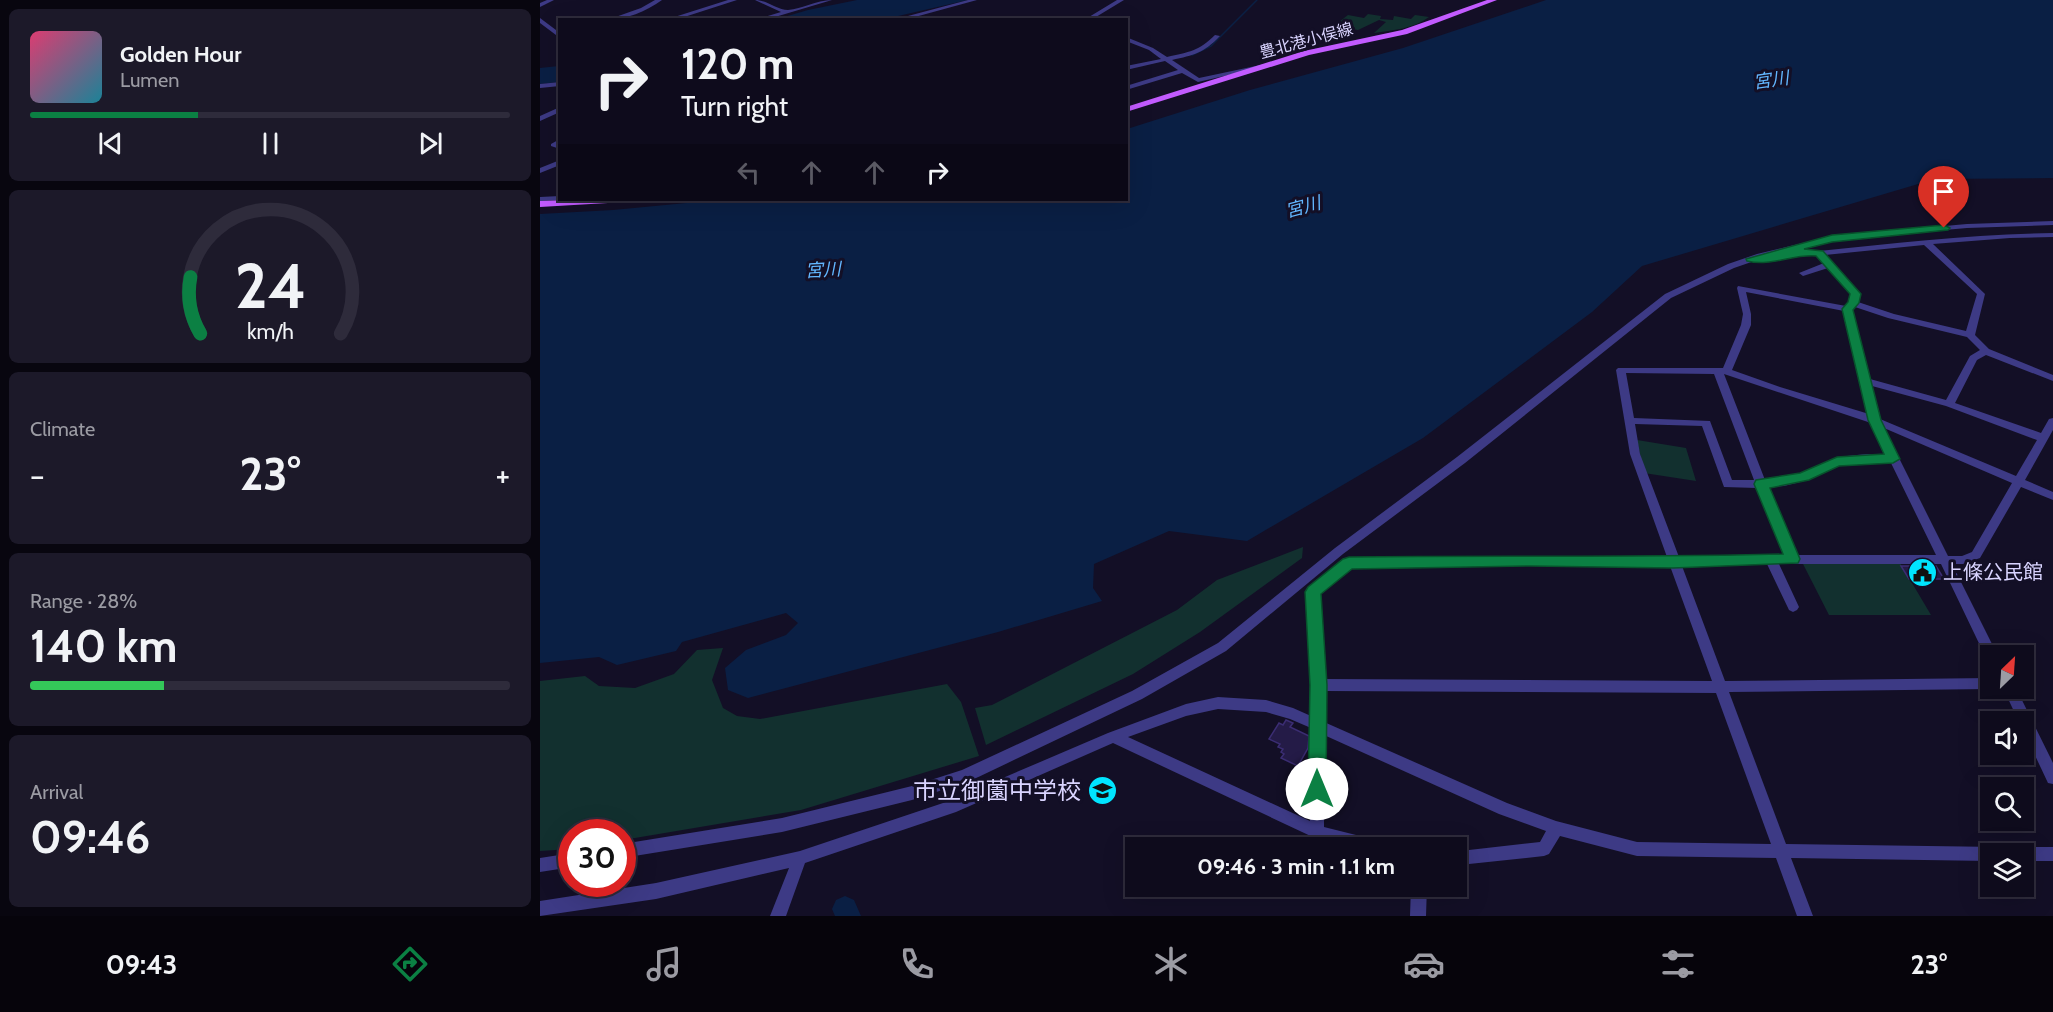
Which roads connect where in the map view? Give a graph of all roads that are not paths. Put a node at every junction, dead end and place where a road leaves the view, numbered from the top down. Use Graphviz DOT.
graph roads {
  1 [pos="551,0"];
  2 [pos="659,0"];
  3 [pos="734,0"];
  4 [pos="758,0"];
  5 [pos="829,0"];
  6 [pos="974,0"];
  7 [pos="1121,0"];
  8 [pos="1494,0"];
  9 [pos="540,5"];
  10 [pos="785,11"];
  11 [pos="615,18"];
  12 [pos="674,18"];
  13 [pos="763,18"];
  14 [pos="903,18"];
  15 [pos="1090,18"];
  16 [pos="540,20"];
  17 [pos="558,33"];
  18 [pos="1217,36"];
  19 [pos="1128,40"];
  20 [pos="1168,60"];
  21 [pos="1265,66"];
  22 [pos="1128,68"];
  23 [pos="1181,71"];
  24 [pos="558,84"];
  25 [pos="540,86"];
  26 [pos="1128,87"];
  27 [pos="558,110"];
  28 [pos="1128,110"];
  29 [pos="540,119"];
  30 [pos="558,163"];
  31 [pos="540,171"];
  32 [pos="558,198"];
  33 [pos="540,201"];
  34 [pos="558,201"];
  35 [pos="2053,223"];
  36 [pos="2053,235"];
  37 [pos="1926,242"];
  38 [pos="1819,253"];
  39 [pos="1751,259"];
  40 [pos="1830,264"];
  41 [pos="1803,273"];
  42 [pos="1850,306"];
  43 [pos="1970,335"];
  44 [pos="1986,351"];
  45 [pos="1723,371"];
  46 [pos="2053,378"];
  47 [pos="1865,381"];
  48 [pos="1949,404"];
  49 [pos="1630,420"];
  50 [pos="1875,420"];
  51 [pos="2053,421"];
  52 [pos="2043,438"];
  53 [pos="1893,459"];
  54 [pos="2019,481"];
  55 [pos="1761,484"];
  56 [pos="2053,496"];
  57 [pos="1792,559"];
  58 [pos="1771,560"];
  59 [pos="1943,560"];
  60 [pos="1673,562"];
  61 [pos="1793,607"];
  62 [pos="1986,645"];
  63 [pos="1980,683"];
  64 [pos="1318,685"];
  65 [pos="1723,687"];
  66 [pos="2014,699"];
  67 [pos="1317,725"];
  68 [pos="1113,737"];
  69 [pos="2053,778"];
  70 [pos="1556,828"];
  71 [pos="1317,832"];
  72 [pos="1337,837"];
  73 [pos="636,850"];
  74 [pos="1782,851"];
  75 [pos="1980,854"];
  76 [pos="2034,854"];
  77 [pos="2053,854"];
  78 [pos="1467,857"];
  79 [pos="800,858"];
  80 [pos="558,862"];
  81 [pos="540,865"];
  82 [pos="1419,897"];
  83 [pos="540,909"];
  84 [pos="778,916"];
  85 [pos="1418,916"];
  86 [pos="1805,916"];
  1 -- 9 [label="street"];
  2 -- 11 [label="street"];
  3 -- 12 [label="street"];
  4 -- 10 [label="street"];
  5 -- 10 [label="street"];
  6 -- 14 [label="street"];
  7 -- 15 [label="street"];
  8 -- 21 [label="main road, 豊北港小俣線"];
  10 -- 13 [label="street"];
  16 -- 17 [label="street"];
  18 -- 20 [label="street"];
  19 -- 20 [label="street"];
  20 -- 22 [label="street"];
  20 -- 23 [label="street"];
  21 -- 23 [label="street"];
  21 -- 28 [label="main road, 豊北港小俣線"];
  23 -- 26 [label="street"];
  24 -- 25 [label="street"];
  27 -- 29 [label="street"];
  30 -- 31 [label="street"];
  32 -- 33 [label="street"];
  33 -- 34 [label="main road"];
  35 -- 39 [label="street"];
  36 -- 37 [label="street"];
  37 -- 38 [label="street"];
  37 -- 43 [label="street"];
  38 -- 39 [label="street"];
  38 -- 40 [label="street"];
  39 -- 73 [label="street"];
  40 -- 41 [label="street"];
  40 -- 42 [label="street"];
  42 -- 43 [label="street"];
  42 -- 45 [label="street"];
  42 -- 47 [label="street"];
  43 -- 44 [label="street"];
  44 -- 46 [label="street"];
  44 -- 48 [label="street"];
  45 -- 49 [label="street"];
  45 -- 50 [label="street"];
  45 -- 55 [label="street"];
  47 -- 48 [label="street"];
  47 -- 50 [label="street"];
  48 -- 52 [label="street"];
  49 -- 55 [label="street"];
  49 -- 60 [label="street"];
  50 -- 53 [label="street"];
  50 -- 54 [label="street"];
  51 -- 52 [label="street"];
  52 -- 54 [label="street"];
  53 -- 55 [label="street"];
  53 -- 59 [label="street"];
  54 -- 56 [label="street"];
  54 -- 59 [label="street"];
  55 -- 57 [label="street"];
  57 -- 58 [label="street"];
  57 -- 59 [label="street"];
  58 -- 60 [label="street"];
  58 -- 61 [label="street"];
  59 -- 62 [label="street"];
  60 -- 64 [label="street"];
  60 -- 65 [label="street"];
  63 -- 65 [label="street"];
  64 -- 65 [label="street"];
  64 -- 67 [label="street"];
  65 -- 74 [label="street"];
  66 -- 69 [label="street"];
  67 -- 68 [label="street"];
  67 -- 70 [label="street"];
  67 -- 71 [label="street"];
  68 -- 71 [label="street"];
  68 -- 79 [label="street"];
  70 -- 74 [label="street"];
  70 -- 78 [label="street"];
  71 -- 72 [label="street"];
  74 -- 75 [label="street"];
  74 -- 86 [label="street"];
  76 -- 77 [label="street"];
  79 -- 83 [label="street"];
  79 -- 84 [label="street"];
  80 -- 81 [label="street"];
  82 -- 85 [label="street"];
}
